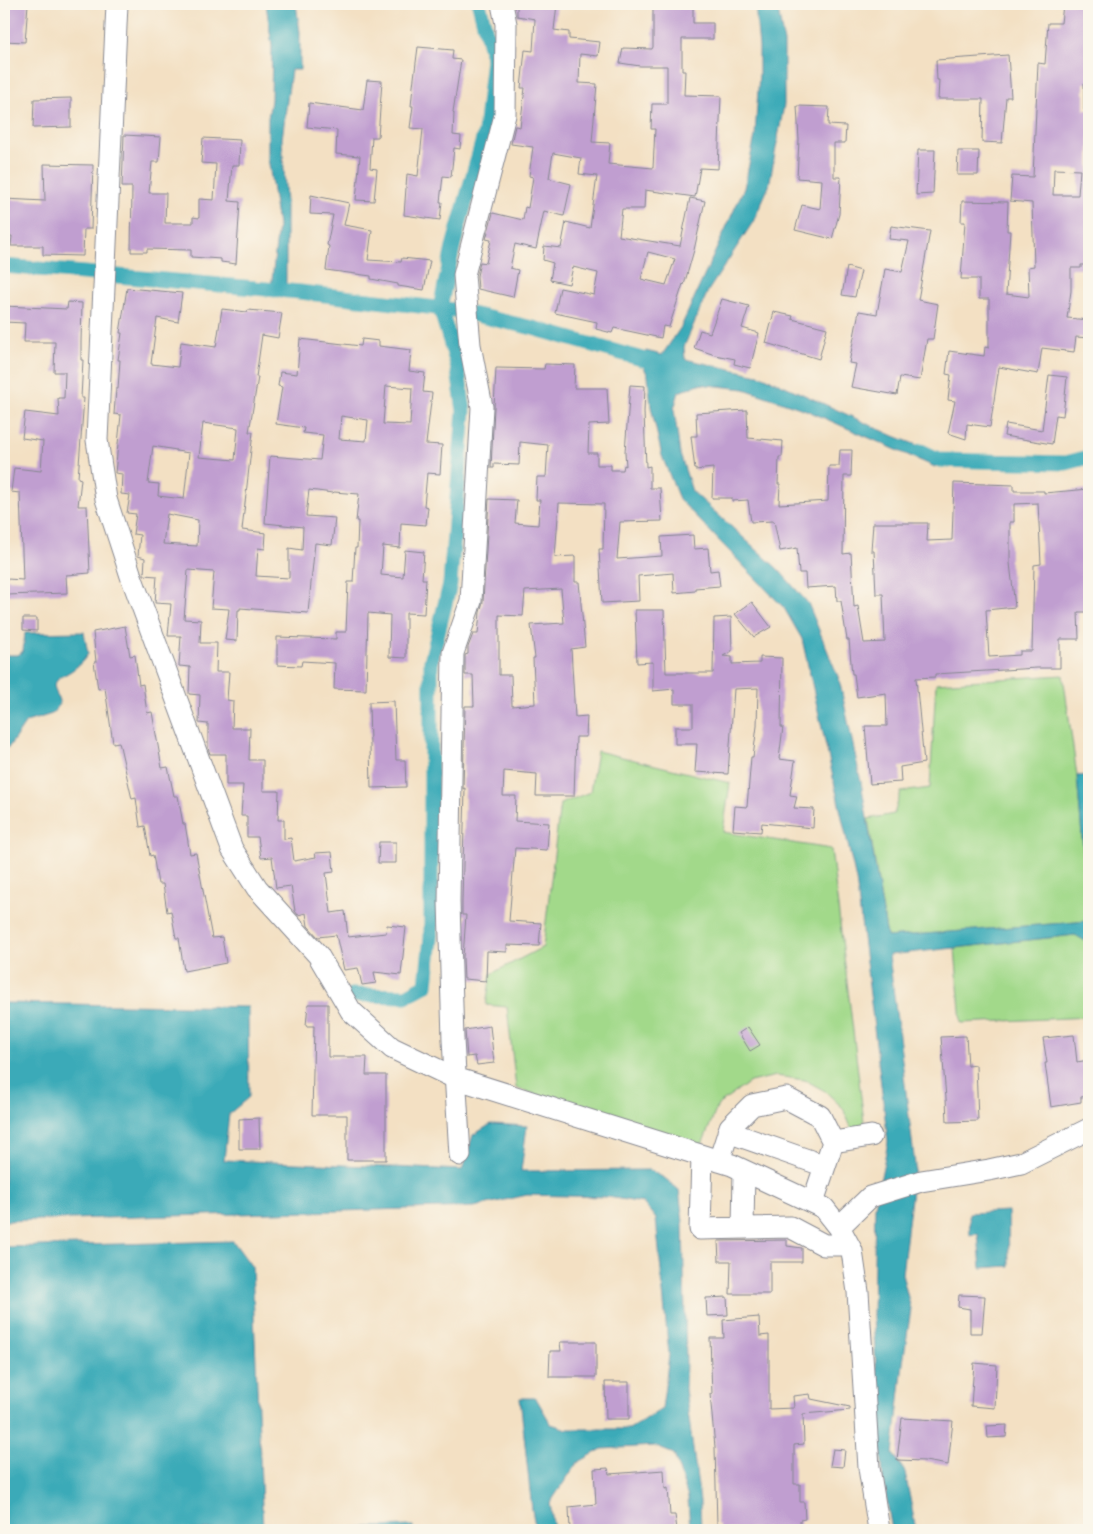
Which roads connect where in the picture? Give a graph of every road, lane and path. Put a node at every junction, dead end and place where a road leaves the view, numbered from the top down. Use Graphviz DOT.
graph roads {
  1 [pos="117,4"];
  2 [pos="502,4"];
  3 [pos="455,1078"];
  4 [pos="1089,1129"];
  5 [pos="728,1132"];
  6 [pos="871,1136"];
  7 [pos="832,1142"];
  8 [pos="460,1155"];
  9 [pos="711,1158"];
  10 [pos="825,1166"];
  11 [pos="744,1171"];
  12 [pos="813,1202"];
  13 [pos="743,1228"];
  14 [pos="844,1236"];
  15 [pos="879,1530"];
  1 -- 3 [label="street"];
  2 -- 3 [label="street"];
  3 -- 8 [label="street"];
  3 -- 9 [label="street"];
  4 -- 14 [label="street"];
  5 -- 7 [label="street"];
  5 -- 9 [label="street"];
  5 -- 10 [label="street"];
  6 -- 7 [label="street"];
  7 -- 10 [label="street"];
  9 -- 11 [label="street"];
  9 -- 13 [label="street"];
  10 -- 12 [label="street"];
  11 -- 12 [label="street"];
  11 -- 13 [label="street"];
  12 -- 14 [label="street"];
  13 -- 14 [label="street"];
  14 -- 15 [label="street"];
}
